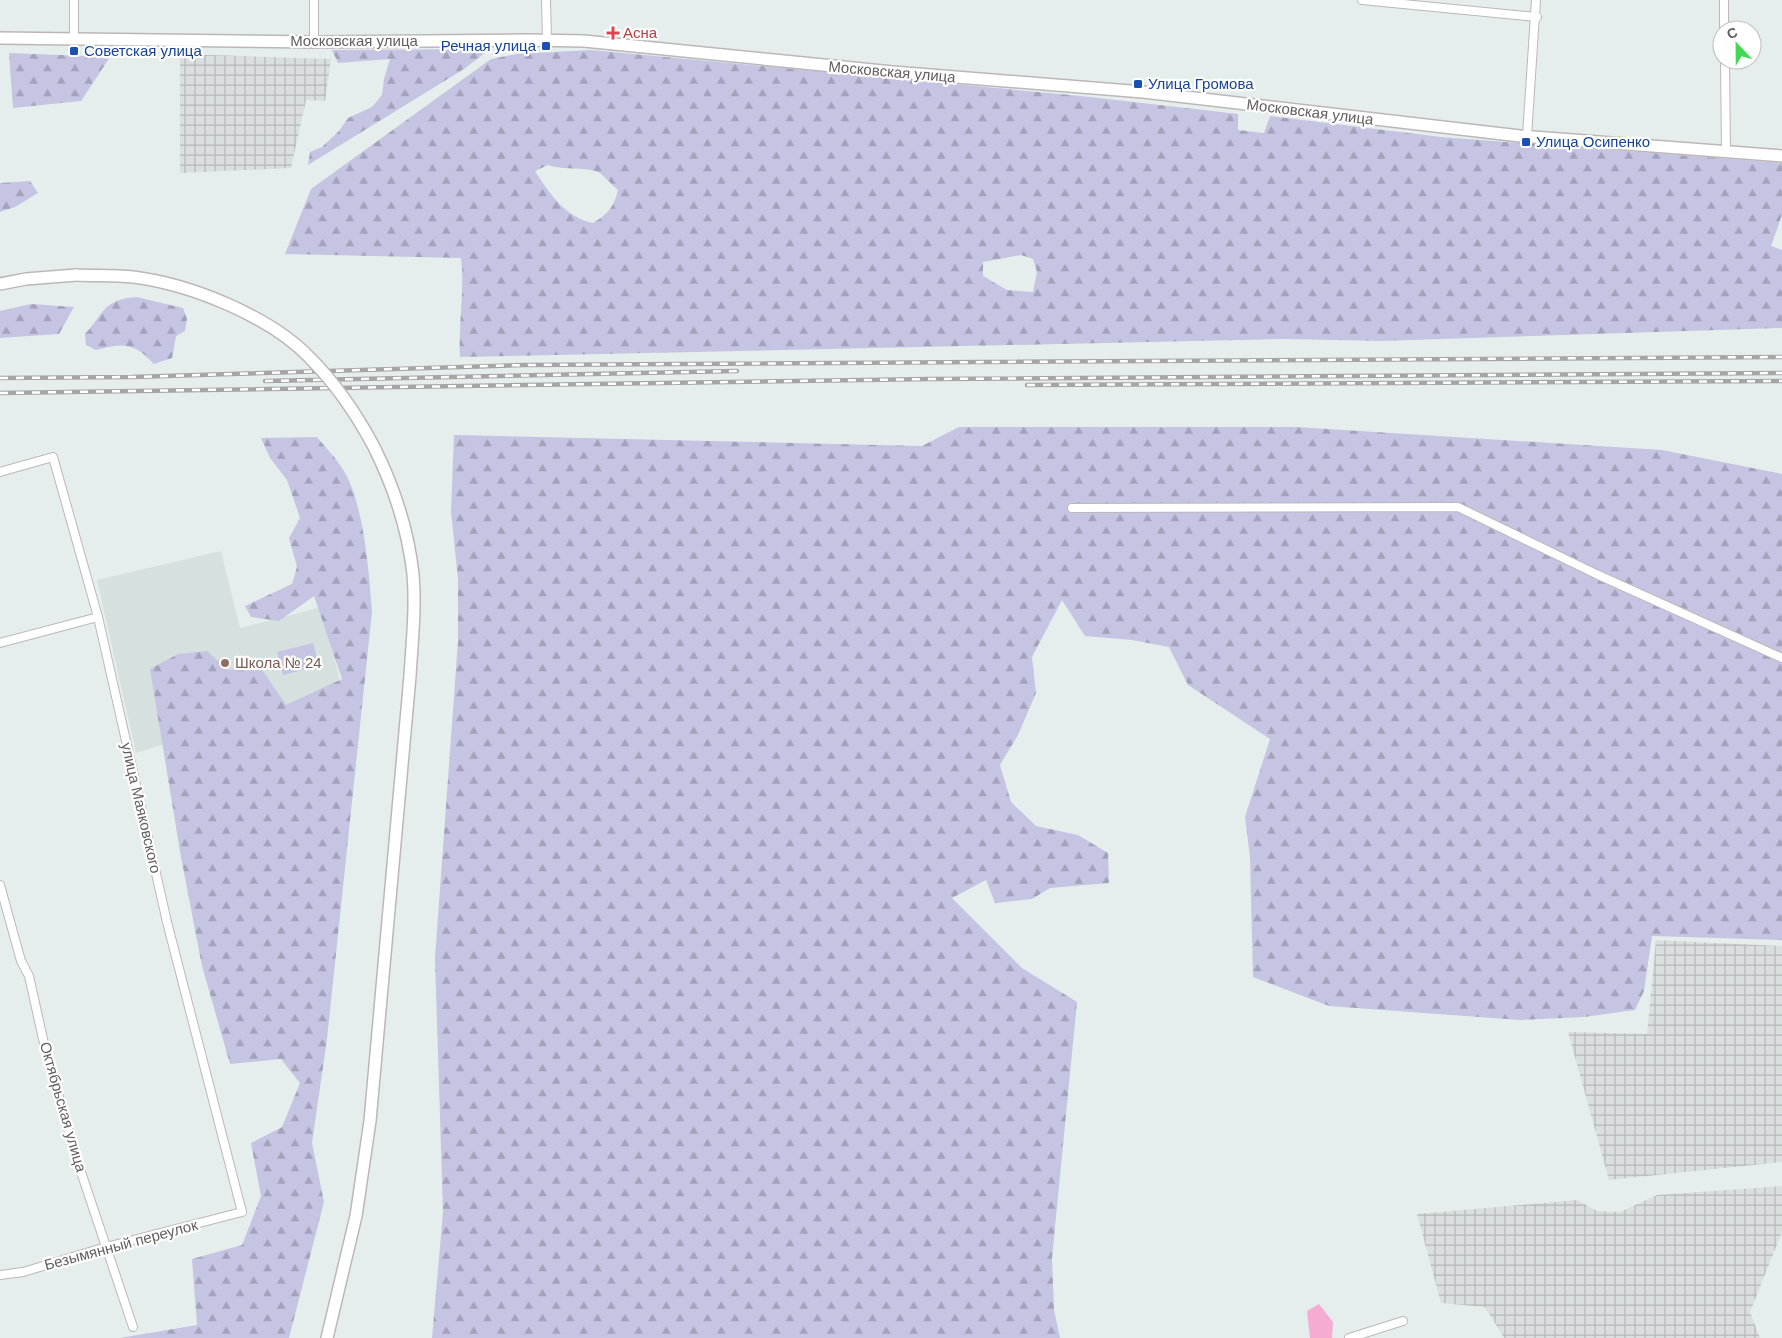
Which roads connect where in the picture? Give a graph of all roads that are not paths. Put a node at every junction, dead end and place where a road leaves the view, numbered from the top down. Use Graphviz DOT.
graph roads {
  1 [pos="74,0"];
  2 [pos="314,0"];
  3 [pos="546,0"];
  4 [pos="1362,0"];
  5 [pos="1536,0"];
  6 [pos="1724,0"];
  7 [pos="1536,17"];
  8 [pos="1724,20"];
  9 [pos="0,38"];
  10 [pos="74,40"];
  11 [pos="547,40"];
  12 [pos="314,42"];
  13 [pos="1725,70"];
  14 [pos="1526,136"];
  15 [pos="1726,152"];
  16 [pos="1782,156"];
  17 [pos="0,284"];
  18 [pos="0,472"];
  19 [pos="1072,508"];
  20 [pos="98,617"];
  21 [pos="0,643"];
  22 [pos="1782,658"];
  23 [pos="0,885"];
  24 [pos="242,1212"];
  25 [pos="106,1247"];
  26 [pos="0,1275"];
  27 [pos="1403,1321"];
  28 [pos="132,1327"];
  29 [pos="327,1338"];
  30 [pos="1349,1338"];
  1 -- 10 [label="street"];
  2 -- 12 [label="street"];
  3 -- 11 [label="street"];
  4 -- 7 [label="street"];
  5 -- 7 [label="street"];
  6 -- 8 [label="street"];
  7 -- 14 [label="street"];
  9 -- 10 [label="street, Московская улица"];
  10 -- 12 [label="street, Московская улица"];
  11 -- 12 [label="street, Московская улица"];
  11 -- 14 [label="street, Московская улица"];
  13 -- 15 [label="street"];
  14 -- 15 [label="street, Московская улица"];
  15 -- 16 [label="street, Московская улица"];
  17 -- 29 [label="street, bridge"];
  18 -- 20 [label="street, улица Маяковского"];
  19 -- 22 [label="street"];
  20 -- 21 [label="street"];
  20 -- 24 [label="street, улица Маяковского"];
  23 -- 25 [label="street, Октябрьская улица"];
  24 -- 25 [label="street, Безымянный переулок"];
  25 -- 26 [label="street, Безымянный переулок"];
  25 -- 28 [label="street, Октябрьская улица"];
  27 -- 30 [label="street"];
}
